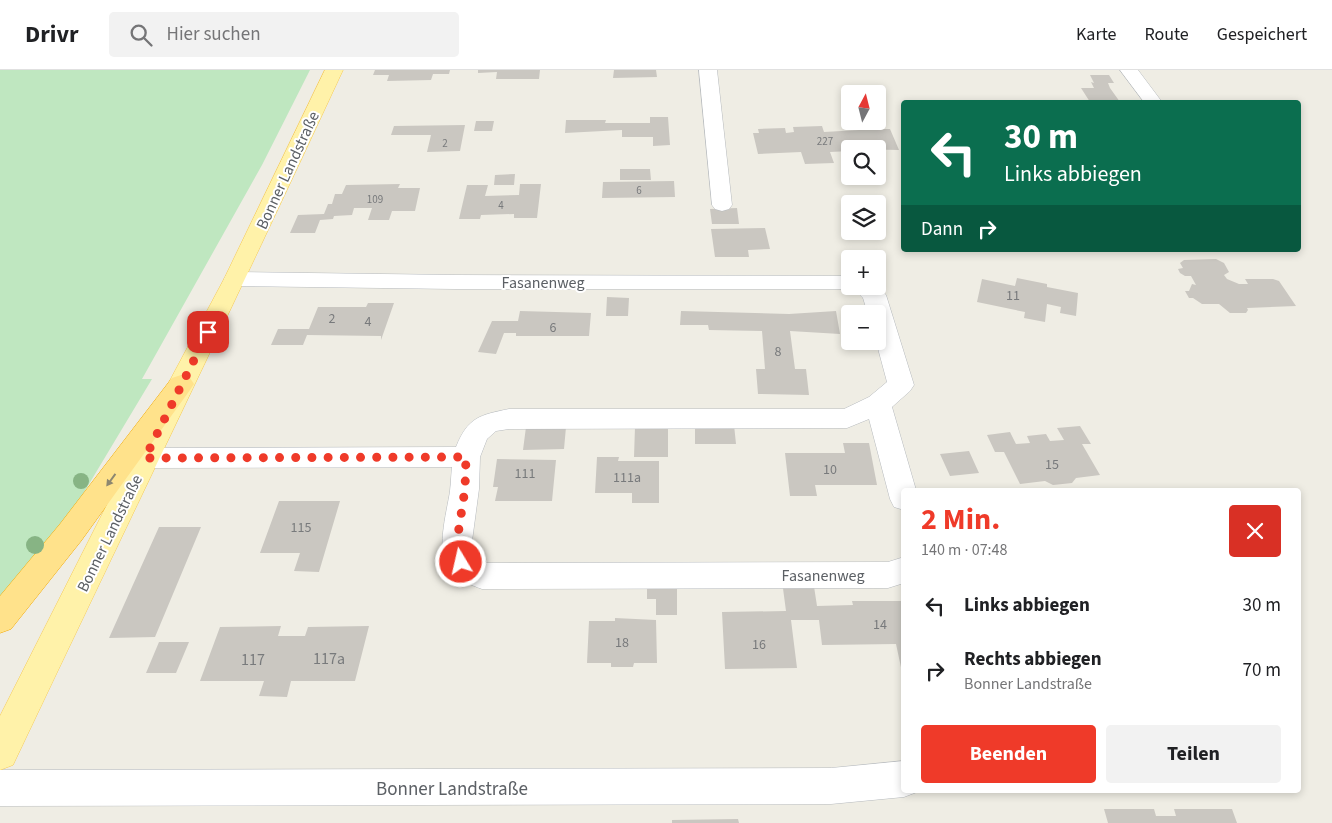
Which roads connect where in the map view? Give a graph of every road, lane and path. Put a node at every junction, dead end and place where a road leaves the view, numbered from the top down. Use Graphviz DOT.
graph roads {
  1 [pos="334,70"];
  2 [pos="708,70"];
  3 [pos="1129,70"];
  4 [pos="1152,100"];
  5 [pos="722,205"];
  6 [pos="235,279"];
  7 [pos="841,283"];
  8 [pos="874,295"];
  9 [pos="181,384"];
  10 [pos="878,404"];
  11 [pos="466,457"];
  12 [pos="145,458"];
  13 [pos="901,488"];
  14 [pos="901,571"];
  15 [pos="0,619"];
  16 [pos="0,753"];
  17 [pos="901,779"];
  18 [pos="0,788"];
  1 -- 6 [label="main road, Bonner Landstraße"];
  2 -- 5 [label="street"];
  3 -- 4 [label="street"];
  6 -- 7 [label="street, Fasanenweg"];
  6 -- 9 [label="main road, Bonner Landstraße"];
  8 -- 10 [label="street"];
  9 -- 12 [label="main road, Bonner Landstraße"];
  9 -- 15 [label="highway, one-way"];
  10 -- 11 [label="street, Fasanenweg"];
  10 -- 13 [label="street"];
  11 -- 12 [label="street"];
  11 -- 14 [label="street, Fasanenweg"];
  12 -- 16 [label="main road, Bonner Landstraße"];
  17 -- 18 [label="street, Bonner Landstraße"];
}
